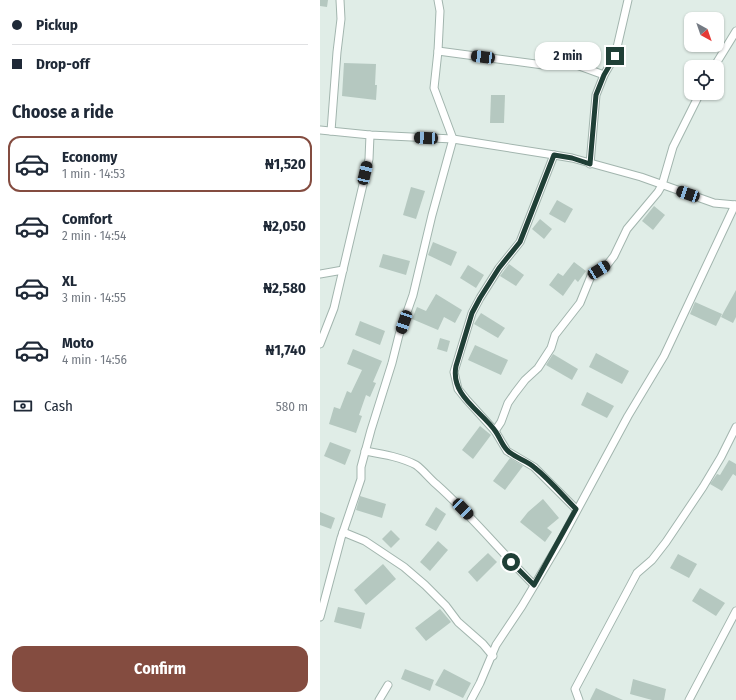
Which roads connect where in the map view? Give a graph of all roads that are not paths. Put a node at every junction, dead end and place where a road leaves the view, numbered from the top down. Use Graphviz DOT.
graph roads {
  1 [pos="340,0"];
  2 [pos="438,0"];
  3 [pos="628,0"];
  4 [pos="736,31"];
  5 [pos="438,51"];
  6 [pos="718,60"];
  7 [pos="604,75"];
  8 [pos="696,100"];
  9 [pos="320,130"];
  10 [pos="331,130"];
  11 [pos="370,135"];
  12 [pos="453,139"];
  13 [pos="554,155"];
  14 [pos="590,164"];
  15 [pos="662,185"];
  16 [pos="736,205"];
  17 [pos="343,270"];
  18 [pos="320,274"];
  19 [pos="320,344"];
  20 [pos="736,427"];
  21 [pos="495,431"];
  22 [pos="366,451"];
  23 [pos="576,509"];
  24 [pos="343,532"];
  25 [pos="534,585"];
  26 [pos="736,611"];
  27 [pos="321,612"];
  28 [pos="493,656"];
  29 [pos="388,685"];
  30 [pos="379,700"];
  31 [pos="471,700"];
  32 [pos="579,700"];
  33 [pos="689,700"];
  1 -- 10 [label="street"];
  2 -- 5 [label="street"];
  3 -- 7 [label="street"];
  4 -- 6 [label="street"];
  5 -- 7 [label="street"];
  5 -- 12 [label="street"];
  7 -- 14 [label="street"];
  8 -- 15 [label="street"];
  9 -- 10 [label="street"];
  10 -- 11 [label="street"];
  11 -- 12 [label="street"];
  11 -- 17 [label="street"];
  12 -- 13 [label="street"];
  12 -- 22 [label="street"];
  13 -- 14 [label="street"];
  13 -- 21 [label="street"];
  14 -- 15 [label="street"];
  15 -- 16 [label="street"];
  15 -- 21 [label="street"];
  16 -- 23 [label="street"];
  17 -- 18 [label="street"];
  17 -- 19 [label="street"];
  20 -- 32 [label="street"];
  21 -- 23 [label="street"];
  22 -- 24 [label="street"];
  22 -- 25 [label="street"];
  23 -- 25 [label="street"];
  24 -- 27 [label="street"];
  24 -- 28 [label="street"];
  25 -- 28 [label="street"];
  26 -- 33 [label="street"];
  28 -- 31 [label="street"];
  29 -- 30 [label="street"];
}
